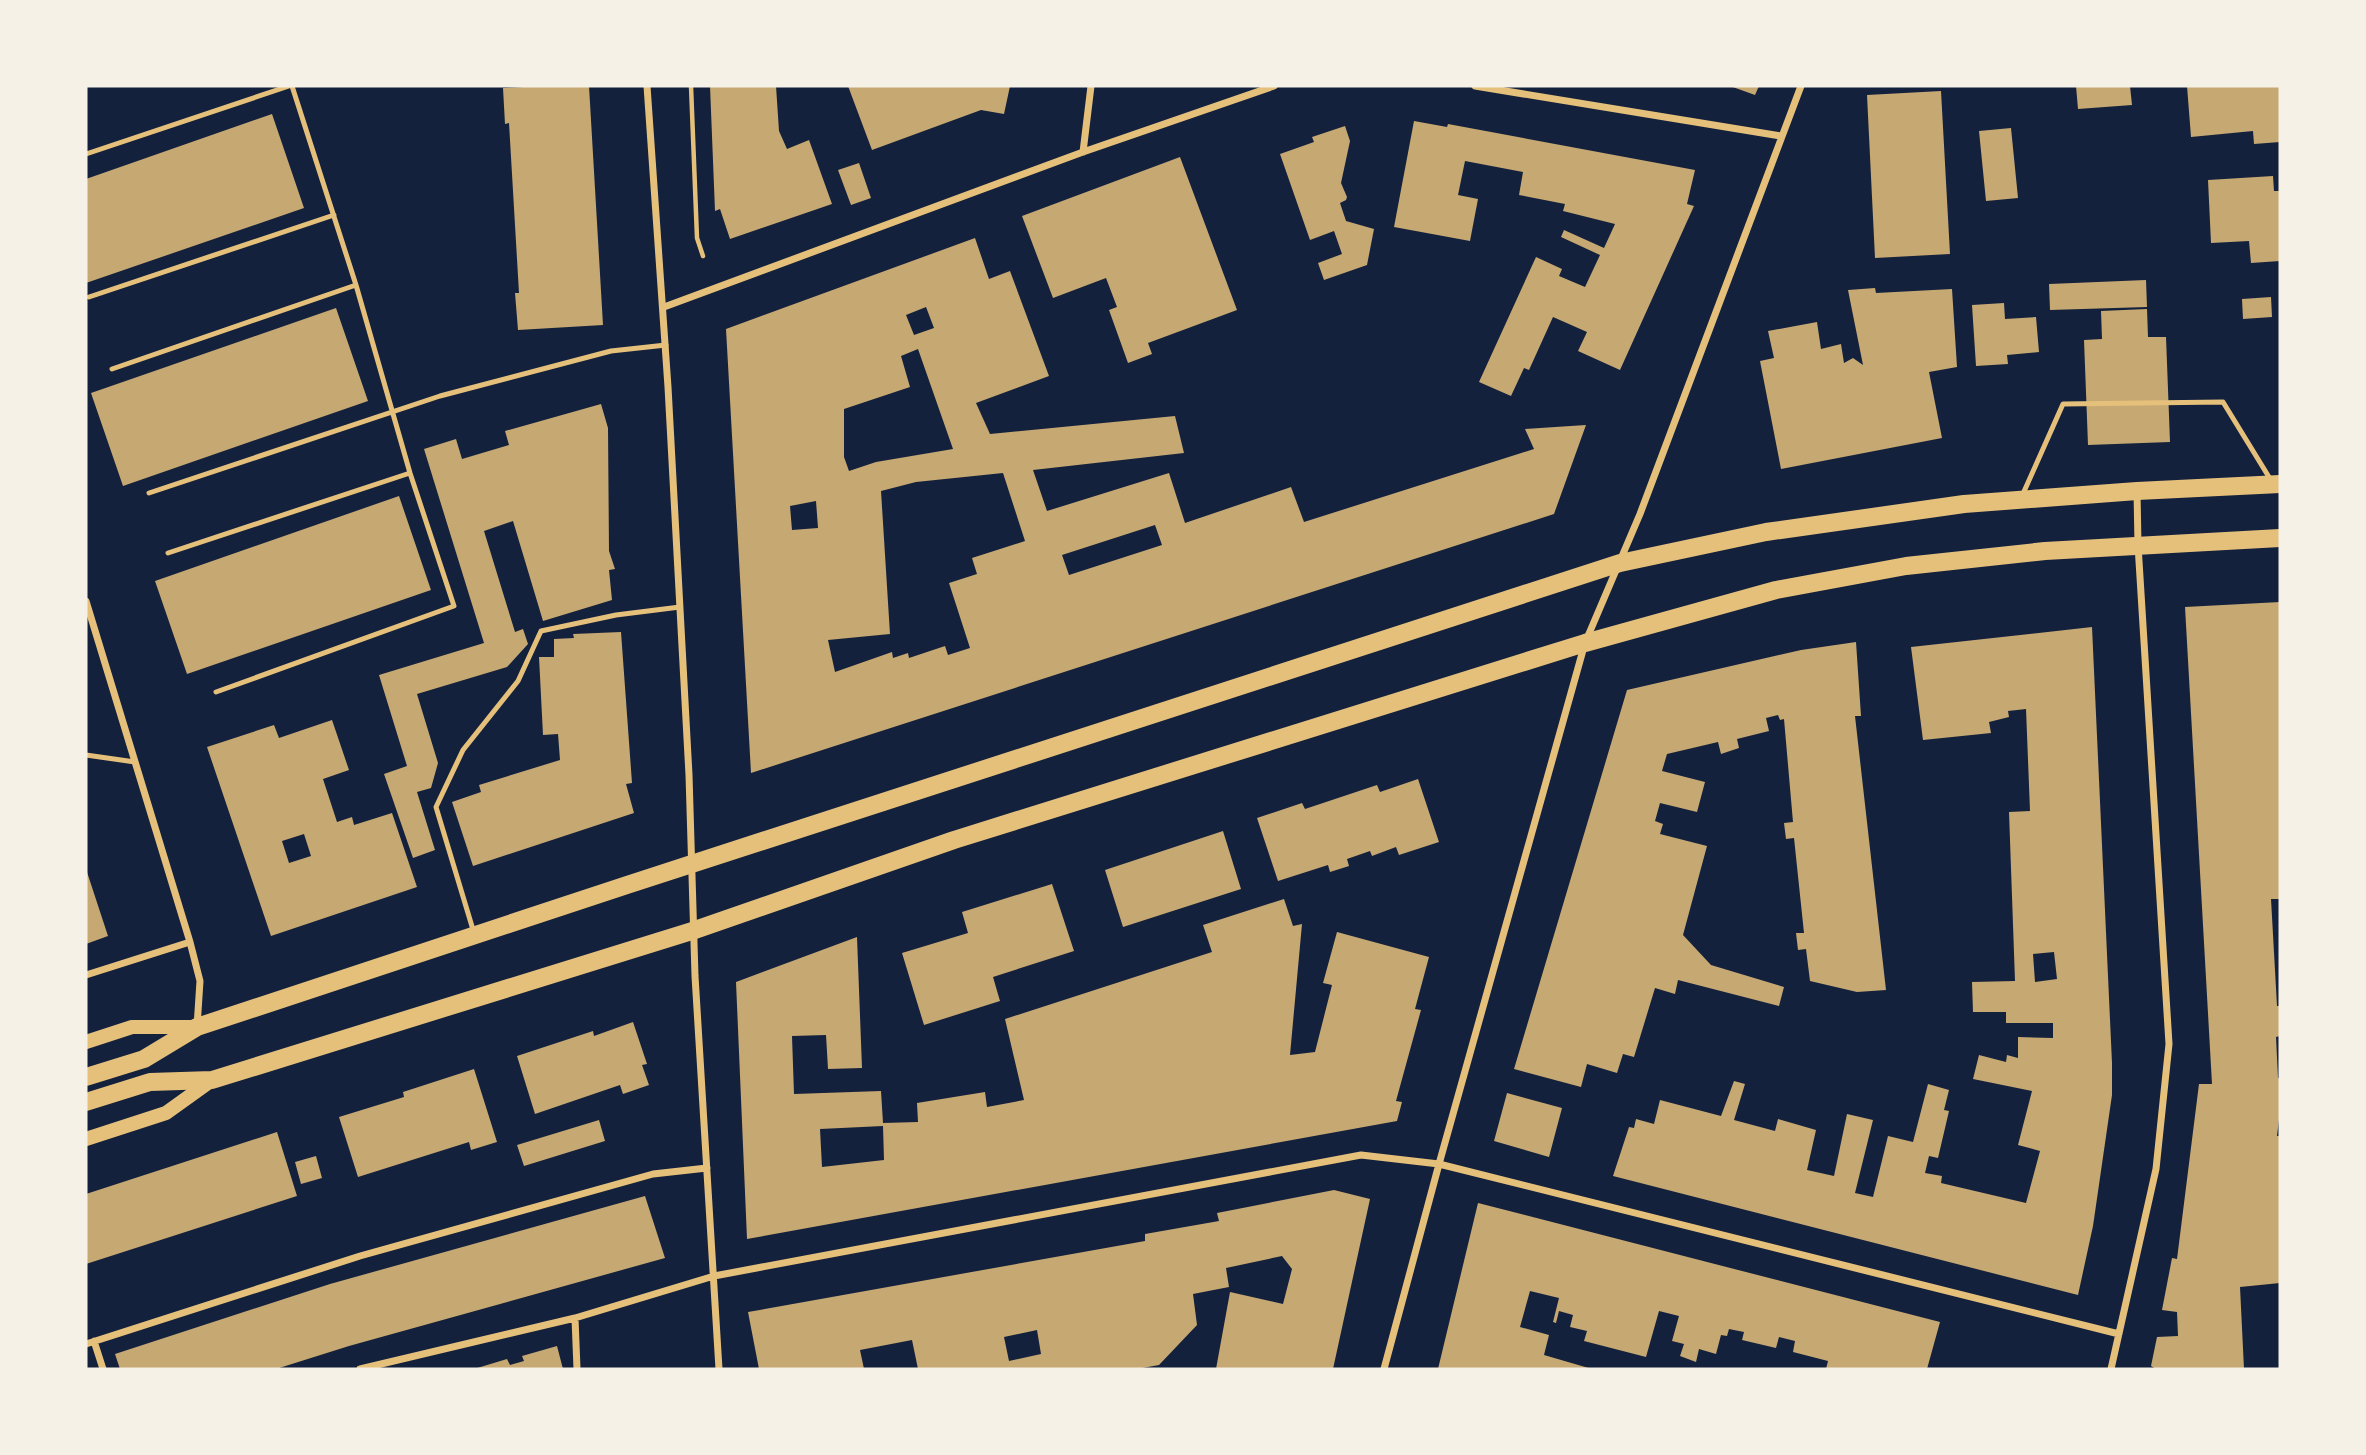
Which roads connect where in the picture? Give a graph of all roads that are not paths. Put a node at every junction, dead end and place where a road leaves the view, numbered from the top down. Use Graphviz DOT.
graph roads {
  1 [pos="290,86"];
  2 [pos="646,86"];
  3 [pos="1091,86"];
  4 [pos="1274,86"];
  5 [pos="1475,86"];
  6 [pos="1801,86"];
  7 [pos="1781,136"];
  8 [pos="1083,152"];
  9 [pos="86,154"];
  10 [pos="334,215"];
  11 [pos="356,285"];
  12 [pos="89,297"];
  13 [pos="664,307"];
  14 [pos="666,345"];
  15 [pos="112,369"];
  16 [pos="394,412"];
  17 [pos="410,472"];
  18 [pos="2277,484"];
  19 [pos="2137,491"];
  20 [pos="149,494"];
  21 [pos="2021,500"];
  22 [pos="2280,538"];
  23 [pos="2138,545"];
  24 [pos="168,553"];
  25 [pos="1620,563"];
  26 [pos="86,601"];
  27 [pos="680,607"];
  28 [pos="1585,643"];
  29 [pos="216,692"];
  30 [pos="86,755"];
  31 [pos="135,762"];
  32 [pos="690,866"];
  33 [pos="692,931"];
  34 [pos="475,936"];
  35 [pos="190,942"];
  36 [pos="86,975"];
  37 [pos="197,1027"];
  38 [pos="86,1042"];
  39 [pos="86,1077"];
  40 [pos="212,1080"];
  41 [pos="86,1102"];
  42 [pos="86,1139"];
  43 [pos="1438,1164"];
  44 [pos="707,1168"];
  45 [pos="714,1276"];
  46 [pos="575,1318"];
  47 [pos="2119,1334"];
  48 [pos="90,1342"];
  49 [pos="103,1369"];
  50 [pos="360,1369"];
  51 [pos="577,1369"];
  52 [pos="719,1369"];
  53 [pos="1384,1369"];
  54 [pos="2111,1369"];
  1 -- 9 [label="lane"];
  1 -- 10 [label="lane"];
  2 -- 13 [label="street"];
  3 -- 8 [label="street"];
  4 -- 8 [label="street"];
  5 -- 7 [label="street"];
  6 -- 7 [label="street"];
  7 -- 25 [label="street"];
  8 -- 13 [label="street"];
  10 -- 11 [label="lane"];
  10 -- 12 [label="lane"];
  11 -- 15 [label="lane"];
  11 -- 16 [label="lane"];
  13 -- 14 [label="street"];
  14 -- 16 [label="lane"];
  14 -- 27 [label="street"];
  16 -- 17 [label="lane"];
  16 -- 20 [label="lane"];
  17 -- 24 [label="lane"];
  17 -- 29 [label="lane"];
  18 -- 19 [label="main road"];
  18 -- 21 [label="lane"];
  19 -- 21 [label="main road"];
  19 -- 23 [label="street"];
  21 -- 25 [label="main road"];
  22 -- 23 [label="main road"];
  23 -- 28 [label="main road"];
  23 -- 47 [label="street"];
  25 -- 28 [label="street"];
  25 -- 32 [label="main road"];
  26 -- 31 [label="street"];
  27 -- 32 [label="street"];
  27 -- 34 [label="lane"];
  28 -- 33 [label="main road"];
  28 -- 43 [label="street"];
  30 -- 31 [label="lane"];
  31 -- 35 [label="street"];
  32 -- 33 [label="street"];
  32 -- 34 [label="main road"];
  33 -- 40 [label="main road"];
  33 -- 44 [label="street"];
  34 -- 37 [label="main road"];
  35 -- 36 [label="street"];
  35 -- 37 [label="street"];
  37 -- 38 [label="main road"];
  37 -- 39 [label="main road"];
  40 -- 41 [label="main road"];
  40 -- 42 [label="main road"];
  43 -- 45 [label="street"];
  43 -- 47 [label="street"];
  43 -- 53 [label="street"];
  44 -- 45 [label="street"];
  44 -- 48 [label="street"];
  45 -- 46 [label="street"];
  45 -- 52 [label="street"];
  46 -- 50 [label="street"];
  46 -- 51 [label="street"];
  47 -- 54 [label="street"];
  48 -- 49 [label="street"];
}
